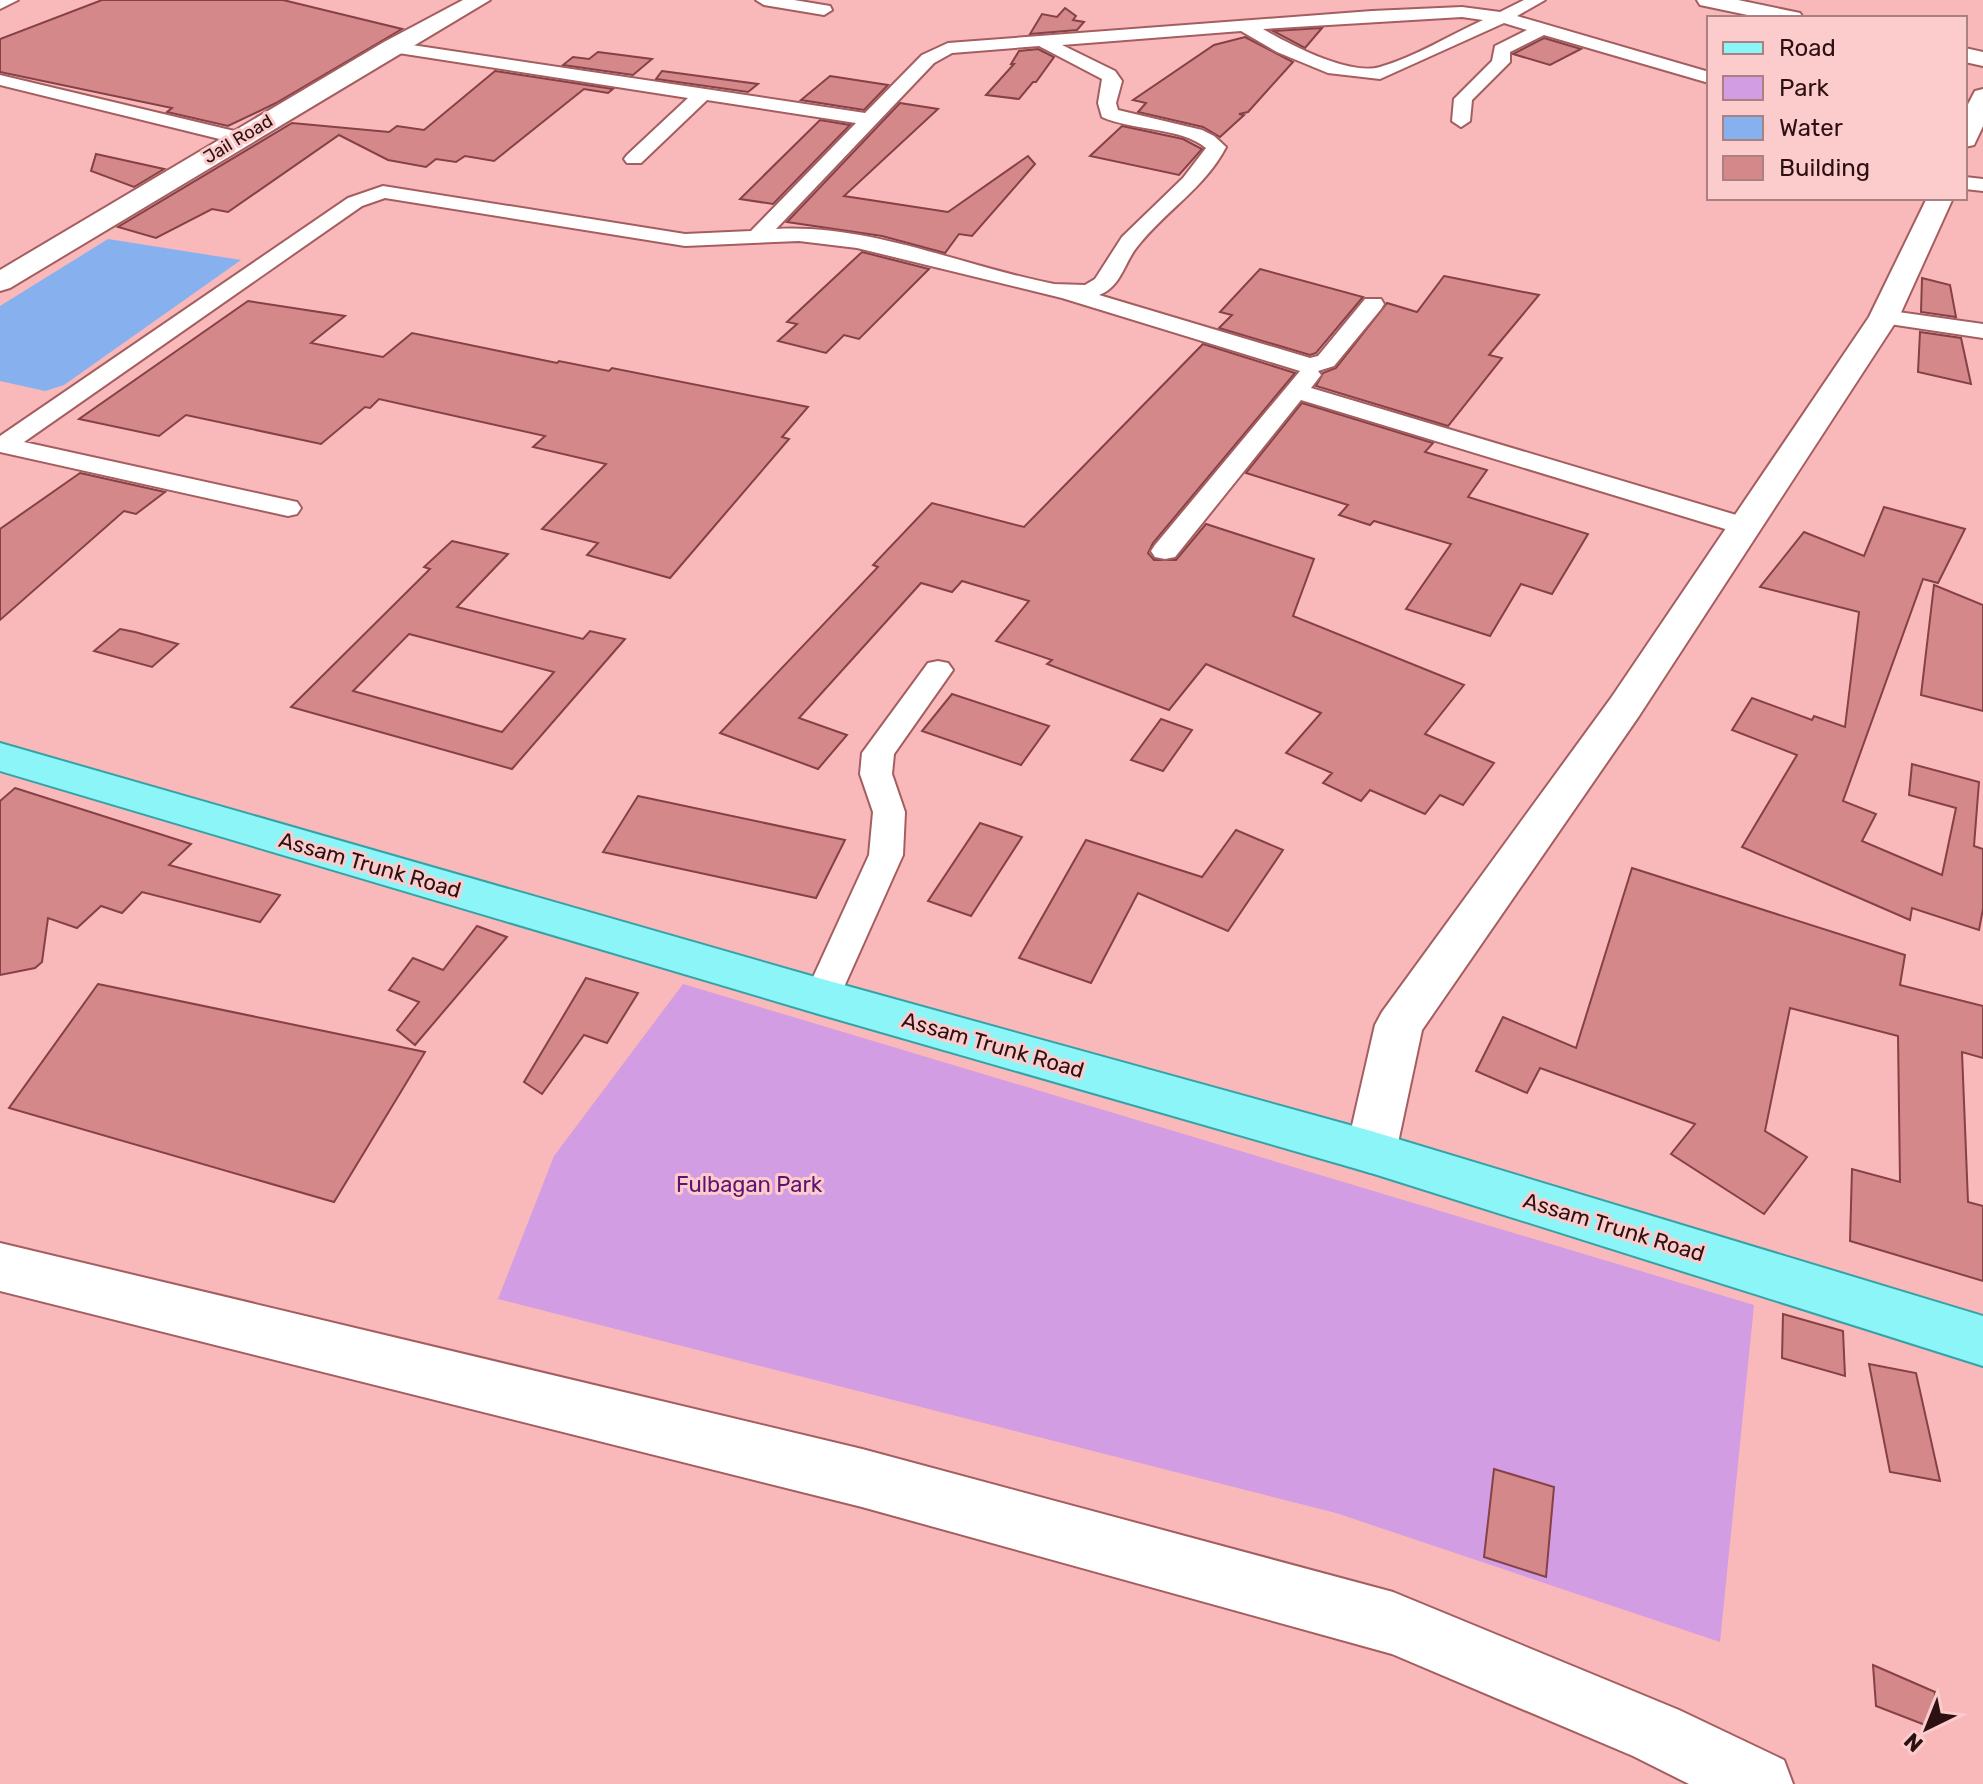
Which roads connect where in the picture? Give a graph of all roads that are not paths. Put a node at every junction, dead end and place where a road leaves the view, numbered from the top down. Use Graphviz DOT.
graph roads {
  1 [pos="10,0"];
  2 [pos="479,0"];
  3 [pos="764,0"];
  4 [pos="1537,0"];
  5 [pos="1708,0"];
  6 [pos="0,4"];
  7 [pos="1263,7"];
  8 [pos="824,10"];
  9 [pos="1783,16"];
  10 [pos="1502,17"];
  11 [pos="1284,21"];
  12 [pos="1243,25"];
  13 [pos="1542,29"];
  14 [pos="1049,39"];
  15 [pos="392,47"];
  16 [pos="1707,77"];
  17 [pos="0,80"];
  18 [pos="703,94"];
  19 [pos="1983,96"];
  20 [pos="871,120"];
  21 [pos="1461,121"];
  22 [pos="1967,135"];
  23 [pos="240,138"];
  24 [pos="634,159"];
  25 [pos="1939,200"];
  26 [pos="758,236"];
  27 [pos="0,282"];
  28 [pos="1057,290"];
  29 [pos="1373,304"];
  30 [pos="1884,317"];
  31 [pos="1983,331"];
  32 [pos="1317,365"];
  33 [pos="1297,391"];
  34 [pos="2,444"];
  35 [pos="288,508"];
  36 [pos="1744,526"];
  37 [pos="1165,551"];
  38 [pos="938,670"];
  39 [pos="0,757"];
  40 [pos="822,997"];
  41 [pos="1371,1152"];
  42 [pos="0,1267"];
  43 [pos="1983,1341"];
  44 [pos="1760,1784"];
  1 -- 6 [label="street"];
  2 -- 15 [label="main road, Jail Road"];
  3 -- 8 [label="street"];
  4 -- 10 [label="street"];
  5 -- 9 [label="main road"];
  7 -- 11 [label="street"];
  10 -- 11 [label="street"];
  10 -- 12 [label="street"];
  10 -- 13 [label="street"];
  11 -- 12 [label="street"];
  12 -- 14 [label="street"];
  13 -- 16 [label="street"];
  13 -- 21 [label="street"];
  14 -- 20 [label="street"];
  14 -- 28 [label="street"];
  15 -- 18 [label="street"];
  15 -- 23 [label="main road, Jail Road"];
  17 -- 23 [label="street"];
  18 -- 20 [label="street"];
  18 -- 24 [label="street"];
  19 -- 22 [label="main road"];
  20 -- 26 [label="street"];
  23 -- 27 [label="main road, Jail Road"];
  25 -- 30 [label="main road"];
  26 -- 28 [label="street"];
  26 -- 34 [label="street"];
  28 -- 32 [label="street"];
  29 -- 32 [label="street"];
  30 -- 31 [label="street"];
  30 -- 36 [label="main road"];
  32 -- 33 [label="street"];
  33 -- 36 [label="street"];
  33 -- 37 [label="street"];
  34 -- 35 [label="street"];
  36 -- 41 [label="main road"];
  38 -- 40 [label="street"];
  39 -- 40 [label="main road, Assam Trunk Road"];
  40 -- 41 [label="main road, Assam Trunk Road"];
  41 -- 43 [label="main road, Assam Trunk Road"];
  42 -- 44 [label="main road"];
}
